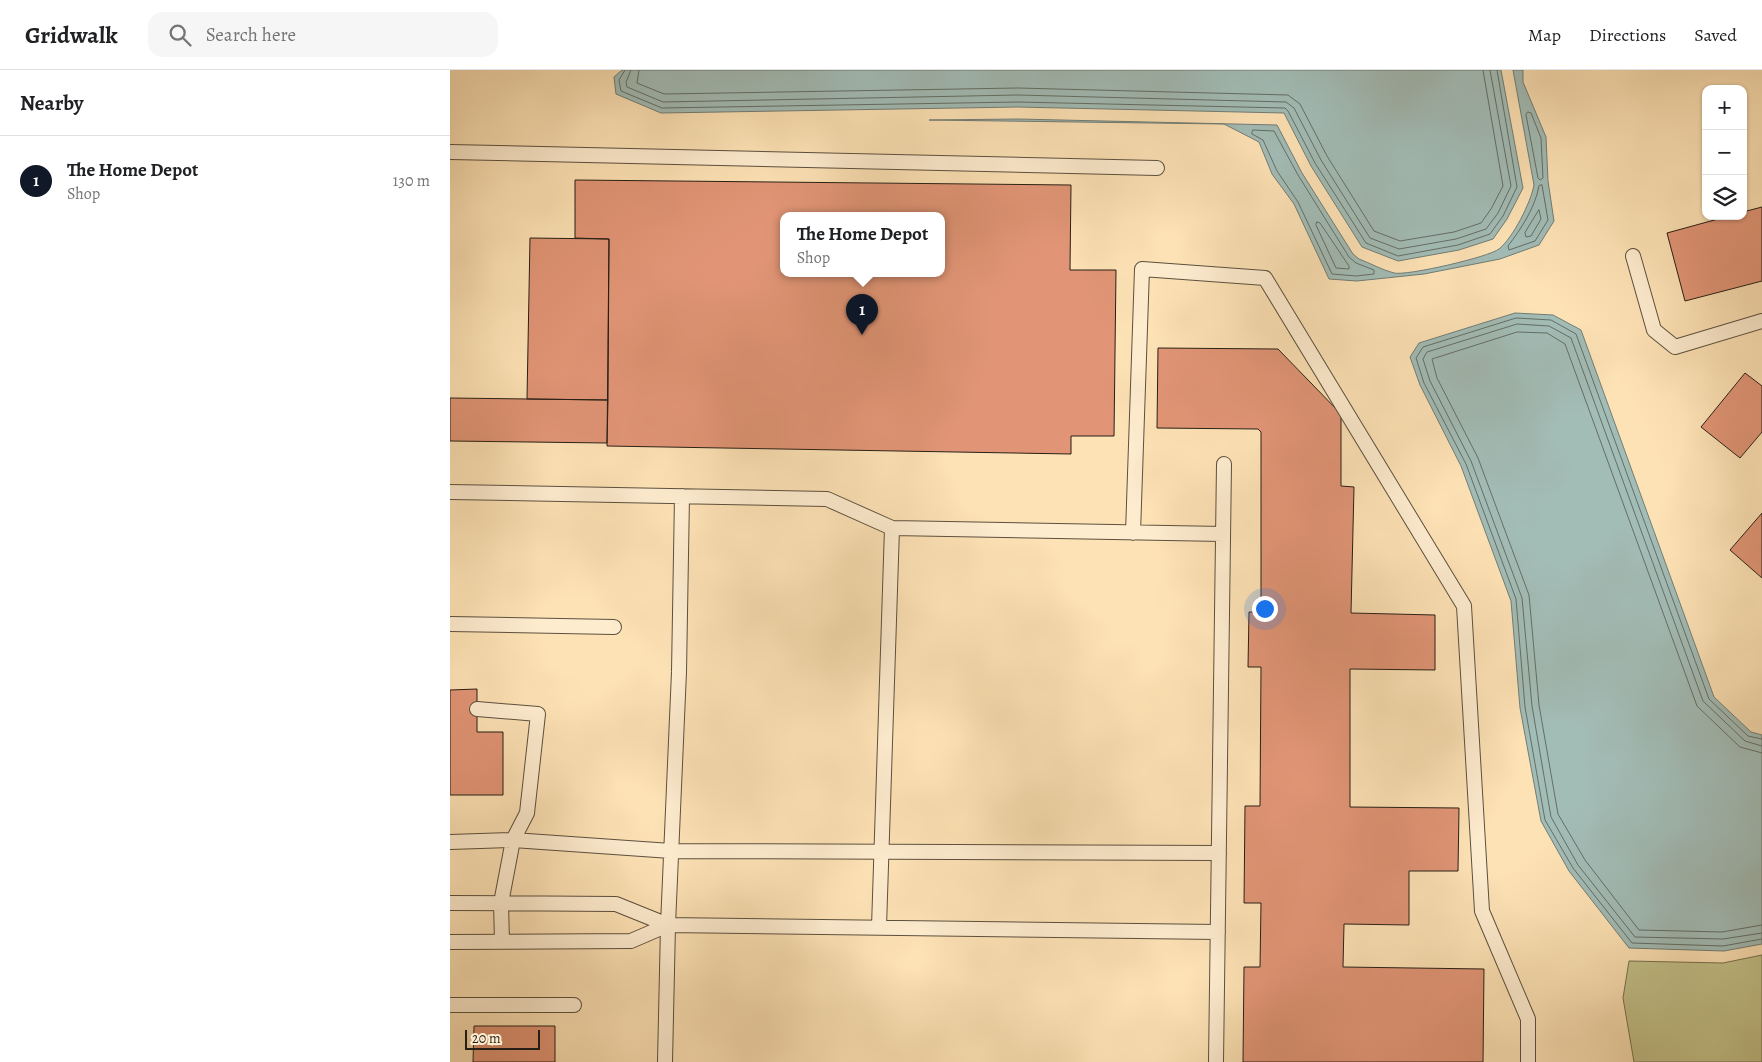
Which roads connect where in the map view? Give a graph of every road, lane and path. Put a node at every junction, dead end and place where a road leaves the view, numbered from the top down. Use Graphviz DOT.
graph roads {
  1 [pos="450,152"];
  2 [pos="1157,168"];
  3 [pos="1633,256"];
  4 [pos="1762,321"];
  5 [pos="1224,464"];
  6 [pos="450,492"];
  7 [pos="682,496"];
  8 [pos="892,528"];
  9 [pos="1133,533"];
  10 [pos="1223,534"];
  11 [pos="450,624"];
  12 [pos="614,627"];
  13 [pos="477,709"];
  14 [pos="513,840"];
  15 [pos="450,842"];
  16 [pos="882,850"];
  17 [pos="671,851"];
  18 [pos="1219,853"];
  19 [pos="450,903"];
  20 [pos="502,903"];
  21 [pos="668,925"];
  22 [pos="879,927"];
  23 [pos="1218,932"];
  24 [pos="450,942"];
  25 [pos="502,942"];
  26 [pos="450,1005"];
  27 [pos="574,1005"];
  28 [pos="666,1062"];
  29 [pos="1216,1062"];
  30 [pos="1528,1062"];
  1 -- 2 [label="lane"];
  3 -- 4 [label="lane"];
  5 -- 10 [label="lane"];
  6 -- 7 [label="lane"];
  7 -- 8 [label="lane"];
  7 -- 17 [label="lane"];
  8 -- 9 [label="lane"];
  8 -- 16 [label="lane"];
  9 -- 10 [label="lane"];
  9 -- 30 [label="lane"];
  10 -- 18 [label="lane"];
  11 -- 12 [label="lane"];
  13 -- 14 [label="lane"];
  14 -- 15 [label="lane"];
  14 -- 17 [label="lane"];
  14 -- 20 [label="lane"];
  16 -- 17 [label="lane"];
  16 -- 18 [label="lane"];
  16 -- 22 [label="lane"];
  17 -- 21 [label="lane"];
  18 -- 23 [label="lane"];
  19 -- 20 [label="lane"];
  20 -- 21 [label="lane"];
  20 -- 25 [label="lane"];
  21 -- 22 [label="lane"];
  21 -- 25 [label="lane"];
  21 -- 28 [label="lane"];
  22 -- 23 [label="lane"];
  23 -- 29 [label="lane"];
  24 -- 25 [label="lane"];
  26 -- 27 [label="lane"];
}
